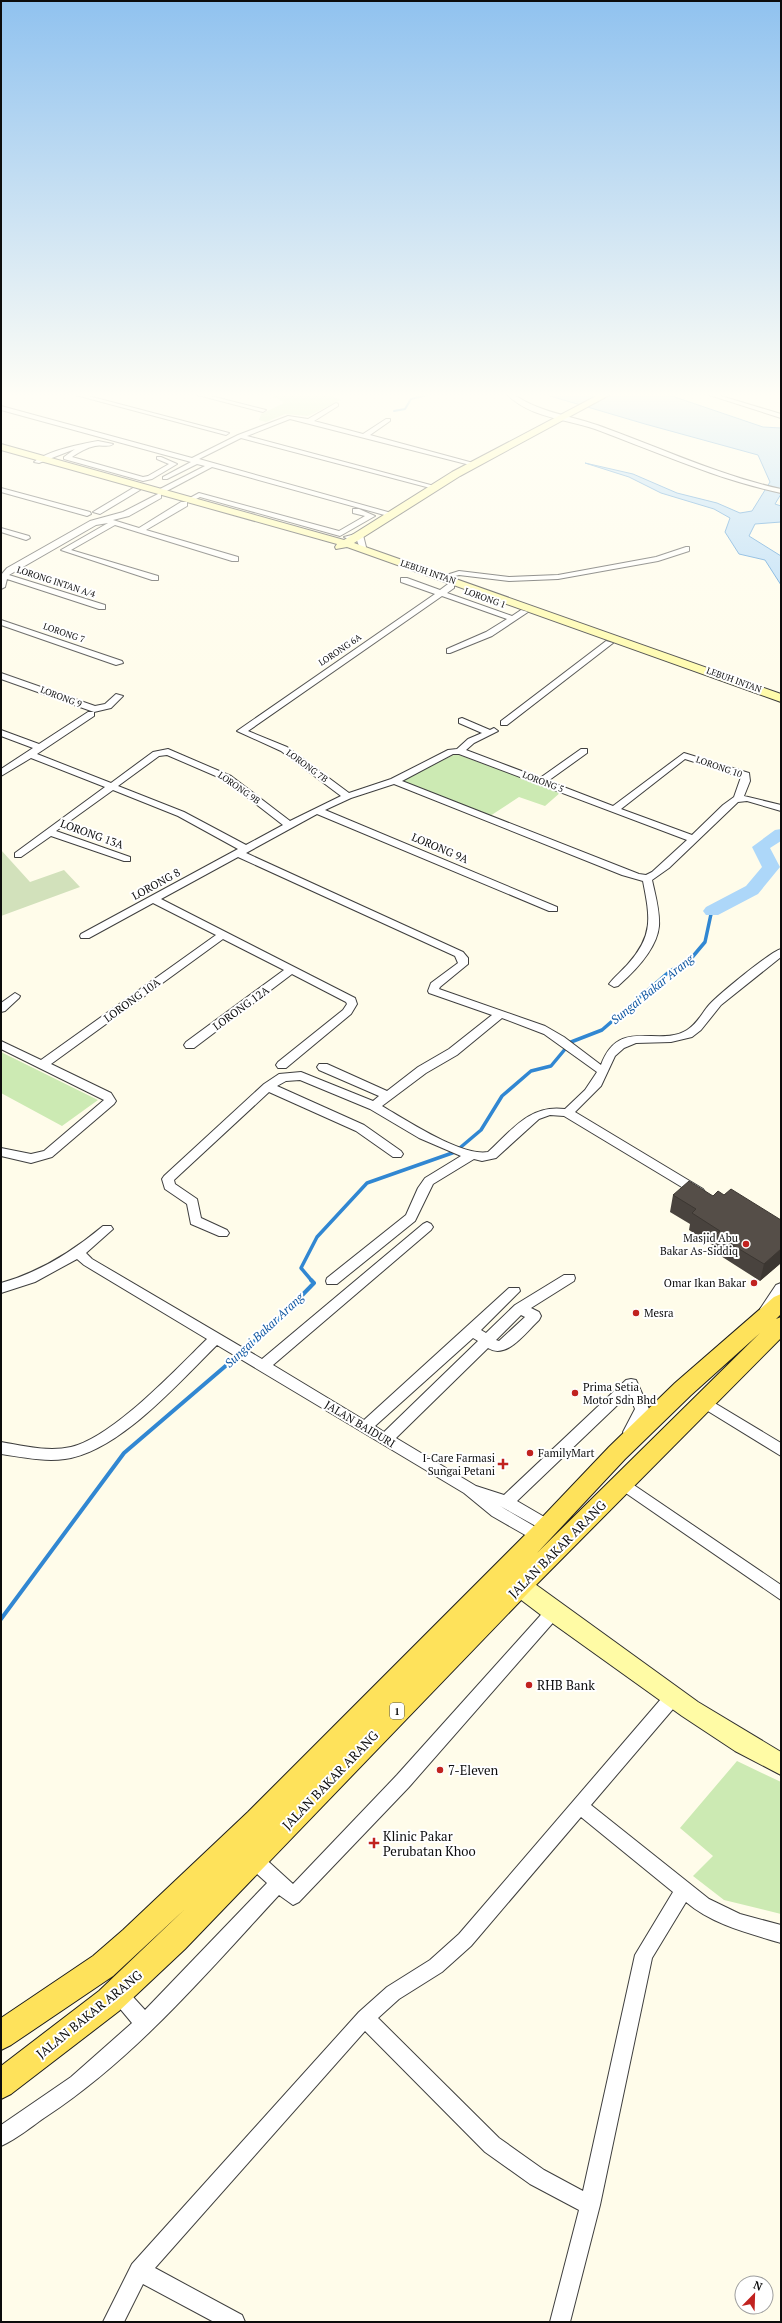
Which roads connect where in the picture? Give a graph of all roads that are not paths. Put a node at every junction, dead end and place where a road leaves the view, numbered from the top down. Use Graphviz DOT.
graph roads {
  1 [pos="42,501"];
  2 [pos="116,501"];
  3 [pos="147,501"];
  4 [pos="321,501"];
  5 [pos="346,501"];
  6 [pos="411,501"];
  7 [pos="187,502"];
  8 [pos="97,512"];
  9 [pos="87,514"];
  10 [pos="391,514"];
  11 [pos="109,521"];
  12 [pos="285,522"];
  13 [pos="1,530"];
  14 [pos="140,531"];
  15 [pos="290,533"];
  16 [pos="358,535"];
  17 [pos="26,538"];
  18 [pos="329,538"];
  19 [pos="342,545"];
  20 [pos="364,549"];
  21 [pos="686,549"];
  22 [pos="235,559"];
  23 [pos="4,576"];
  24 [pos="155,578"];
  25 [pos="404,580"];
  26 [pos="448,582"];
  27 [pos="1,587"];
  28 [pos="440,593"];
  29 [pos="102,608"];
  30 [pos="524,612"];
  31 [pos="513,619"];
  32 [pos="1,622"];
  33 [pos="609,642"];
  34 [pos="450,651"];
  35 [pos="119,663"];
  36 [pos="1,676"];
  37 [pos="119,696"];
  38 [pos="781,698"];
  39 [pos="91,714"];
  40 [pos="462,721"];
  41 [pos="504,723"];
  42 [pos="241,731"];
  43 [pos="1,733"];
  44 [pos="40,747"];
  45 [pos="460,751"];
  46 [pos="584,751"];
  47 [pos="30,754"];
  48 [pos="1,773"];
  49 [pos="394,781"];
  50 [pos="542,781"];
  51 [pos="109,787"];
  52 [pos="348,796"];
  53 [pos="739,798"];
  54 [pos="781,808"];
  55 [pos="615,809"];
  56 [pos="317,810"];
  57 [pos="289,825"];
  58 [pos="49,832"];
  59 [pos="693,839"];
  60 [pos="242,851"];
  61 [pos="18,855"];
  62 [pos="127,859"];
  63 [pos="647,878"];
  64 [pos="153,899"];
  65 [pos="553,909"];
  66 [pos="85,936"];
  67 [pos="221,936"];
  68 [pos="781,952"];
  69 [pos="291,970"];
  70 [pos="614,984"];
  71 [pos="15,996"];
  72 [pos="1,1009"];
  73 [pos="500,1014"];
  74 [pos="1,1045"];
  75 [pos="190,1045"];
  76 [pos="42,1065"];
  77 [pos="282,1065"];
  78 [pos="323,1067"];
  79 [pos="604,1072"];
  80 [pos="268,1087"];
  81 [pos="388,1096"];
  82 [pos="374,1106"];
  83 [pos="567,1113"];
  84 [pos="1,1152"];
  85 [pos="397,1154"];
  86 [pos="468,1154"];
  87 [pos="712,1196"];
  88 [pos="427,1227"];
  89 [pos="106,1229"];
  90 [pos="223,1233"];
  91 [pos="79,1253"];
  92 [pos="569,1278"];
  93 [pos="332,1281"];
  94 [pos="1,1288"];
  95 [pos="781,1288"];
  96 [pos="514,1291"];
  97 [pos="781,1302"];
  98 [pos="771,1321"];
  99 [pos="472,1331"];
  100 [pos="216,1338"];
  101 [pos="486,1341"];
  102 [pos="263,1366"];
  103 [pos="703,1401"];
  104 [pos="365,1427"];
  105 [pos="385,1440"];
  106 [pos="1,1448"];
  107 [pos="781,1450"];
  108 [pos="617,1453"];
  109 [pos="622,1483"];
  110 [pos="469,1489"];
  111 [pos="506,1502"];
  112 [pos="544,1531"];
  113 [pos="520,1586"];
  114 [pos="781,1593"];
  115 [pos="553,1612"];
  116 [pos="673,1697"];
  117 [pos="781,1764"];
  118 [pos="580,1806"];
  119 [pos="253,1859"];
  120 [pos="279,1883"];
  121 [pos="684,1891"];
  122 [pos="781,1934"];
  123 [pos="118,1993"];
  124 [pos="365,2018"];
  125 [pos="144,2023"];
  126 [pos="1,2035"];
  127 [pos="1,2084"];
  128 [pos="3,2130"];
  129 [pos="590,2205"];
  130 [pos="139,2270"];
  131 [pos="113,2322"];
  132 [pos="235,2322"];
  133 [pos="560,2322"];
  1 -- 9 [label="street"];
  2 -- 8 [label="street"];
  3 -- 11 [label="street"];
  4 -- 12 [label="street"];
  5 -- 10 [label="street"];
  6 -- 10 [label="main road"];
  7 -- 12 [label="main road, LEBUH INTAN"];
  7 -- 14 [label="street"];
  7 -- 15 [label="main road, LEBUH INTAN"];
  10 -- 16 [label="main road"];
  11 -- 14 [label="street"];
  11 -- 23 [label="street"];
  11 -- 24 [label="street"];
  12 -- 15 [label="main road"];
  12 -- 18 [label="main road, LEBUH INTAN"];
  13 -- 17 [label="street"];
  14 -- 22 [label="street"];
  15 -- 19 [label="main road, LEBUH INTAN"];
  16 -- 18 [label="street"];
  16 -- 19 [label="main road"];
  16 -- 20 [label="street"];
  18 -- 19 [label="main road, LEBUH INTAN"];
  19 -- 20 [label="main road, LEBUH INTAN"];
  19 -- 26 [label="main road, LEBUH INTAN"];
  20 -- 26 [label="main road, LEBUH INTAN"];
  21 -- 26 [label="street, LORONG 6A"];
  23 -- 27 [label="street"];
  23 -- 29 [label="street, LORONG INTAN A/4"];
  25 -- 28 [label="street, LORONG 1"];
  26 -- 28 [label="street, LORONG 6A"];
  26 -- 30 [label="main road, LEBUH INTAN"];
  26 -- 38 [label="main road, LEBUH INTAN"];
  28 -- 31 [label="street, LORONG 1"];
  28 -- 42 [label="street, LORONG 6A"];
  30 -- 31 [label="street"];
  30 -- 33 [label="main road, LEBUH INTAN"];
  31 -- 34 [label="street"];
  32 -- 35 [label="street, LORONG 7"];
  33 -- 38 [label="main road, LEBUH INTAN"];
  33 -- 41 [label="street"];
  36 -- 37 [label="street, LORONG 9"];
  39 -- 44 [label="street"];
  40 -- 45 [label="street"];
  42 -- 52 [label="street, LORONG 7B"];
  43 -- 44 [label="street"];
  44 -- 47 [label="street"];
  45 -- 49 [label="street"];
  45 -- 50 [label="street, LORONG 5"];
  46 -- 50 [label="street"];
  47 -- 48 [label="street"];
  47 -- 51 [label="street"];
  49 -- 52 [label="street, LORONG 8"];
  49 -- 63 [label="street"];
  50 -- 55 [label="street, LORONG 5"];
  51 -- 57 [label="street, LORONG 9B"];
  51 -- 58 [label="street"];
  51 -- 60 [label="street"];
  52 -- 56 [label="street, LORONG 8"];
  53 -- 54 [label="street"];
  53 -- 55 [label="street, LORONG 10"];
  53 -- 59 [label="street"];
  55 -- 59 [label="street, LORONG 5"];
  56 -- 57 [label="street, LORONG 8"];
  56 -- 65 [label="street, LORONG 9A"];
  57 -- 60 [label="street, LORONG 8"];
  58 -- 61 [label="street"];
  58 -- 62 [label="street, LORONG 13A"];
  59 -- 63 [label="street"];
  60 -- 64 [label="street, LORONG 8"];
  60 -- 73 [label="street"];
  63 -- 70 [label="street"];
  64 -- 66 [label="street, LORONG 8"];
  64 -- 67 [label="street"];
  67 -- 69 [label="street"];
  67 -- 76 [label="street, LORONG 10A"];
  68 -- 79 [label="street"];
  69 -- 75 [label="street, LORONG 12A"];
  69 -- 77 [label="street"];
  71 -- 72 [label="street"];
  73 -- 79 [label="street"];
  73 -- 81 [label="street"];
  74 -- 76 [label="street"];
  76 -- 84 [label="street"];
  78 -- 81 [label="street"];
  79 -- 83 [label="street"];
  80 -- 82 [label="street"];
  80 -- 85 [label="street"];
  80 -- 90 [label="street"];
  81 -- 82 [label="street"];
  82 -- 86 [label="street"];
  83 -- 86 [label="street"];
  83 -- 87 [label="street"];
  86 -- 93 [label="street"];
  88 -- 102 [label="street"];
  89 -- 91 [label="street"];
  91 -- 94 [label="street"];
  91 -- 100 [label="street, JALAN BAIDURI"];
  92 -- 101 [label="street"];
  95 -- 98 [label="street"];
  96 -- 99 [label="street"];
  97 -- 98 [label="main road, JALAN BAKAR ARANG / 1"];
  98 -- 103 [label="main road, JALAN BAKAR ARANG / 1"];
  98 -- 108 [label="main road, JALAN BAKAR ARANG / 1"];
  99 -- 101 [label="street"];
  99 -- 104 [label="street"];
  100 -- 102 [label="street, JALAN BAIDURI"];
  100 -- 106 [label="street"];
  101 -- 105 [label="street"];
  102 -- 104 [label="street, JALAN BAIDURI"];
  103 -- 107 [label="street"];
  103 -- 109 [label="main road, JALAN BAKAR ARANG / 1"];
  104 -- 105 [label="street, JALAN BAIDURI"];
  105 -- 110 [label="street, JALAN BAIDURI"];
  108 -- 111 [label="street"];
  108 -- 112 [label="main road, JALAN BAKAR ARANG / 1"];
  109 -- 113 [label="main road, JALAN BAKAR ARANG / 1"];
  109 -- 114 [label="street"];
  110 -- 111 [label="street, JALAN BAIDURI"];
  110 -- 112 [label="street, JALAN BAIDURI"];
  111 -- 112 [label="street, JALAN BAIDURI"];
  112 -- 126 [label="main road, JALAN BAKAR ARANG / 1"];
  113 -- 115 [label="main road"];
  113 -- 119 [label="main road, JALAN BAKAR ARANG / 1"];
  115 -- 116 [label="main road"];
  115 -- 120 [label="street"];
  116 -- 117 [label="main road"];
  116 -- 118 [label="street"];
  118 -- 121 [label="street"];
  118 -- 124 [label="street"];
  119 -- 120 [label="street"];
  119 -- 123 [label="main road, JALAN BAKAR ARANG / 1"];
  120 -- 125 [label="street"];
  121 -- 122 [label="street"];
  121 -- 129 [label="street"];
  123 -- 125 [label="street"];
  123 -- 127 [label="main road, JALAN BAKAR ARANG / 1"];
  124 -- 129 [label="street"];
  124 -- 130 [label="street"];
  125 -- 128 [label="street"];
  129 -- 133 [label="street"];
  130 -- 131 [label="street"];
  130 -- 132 [label="street"];
}
